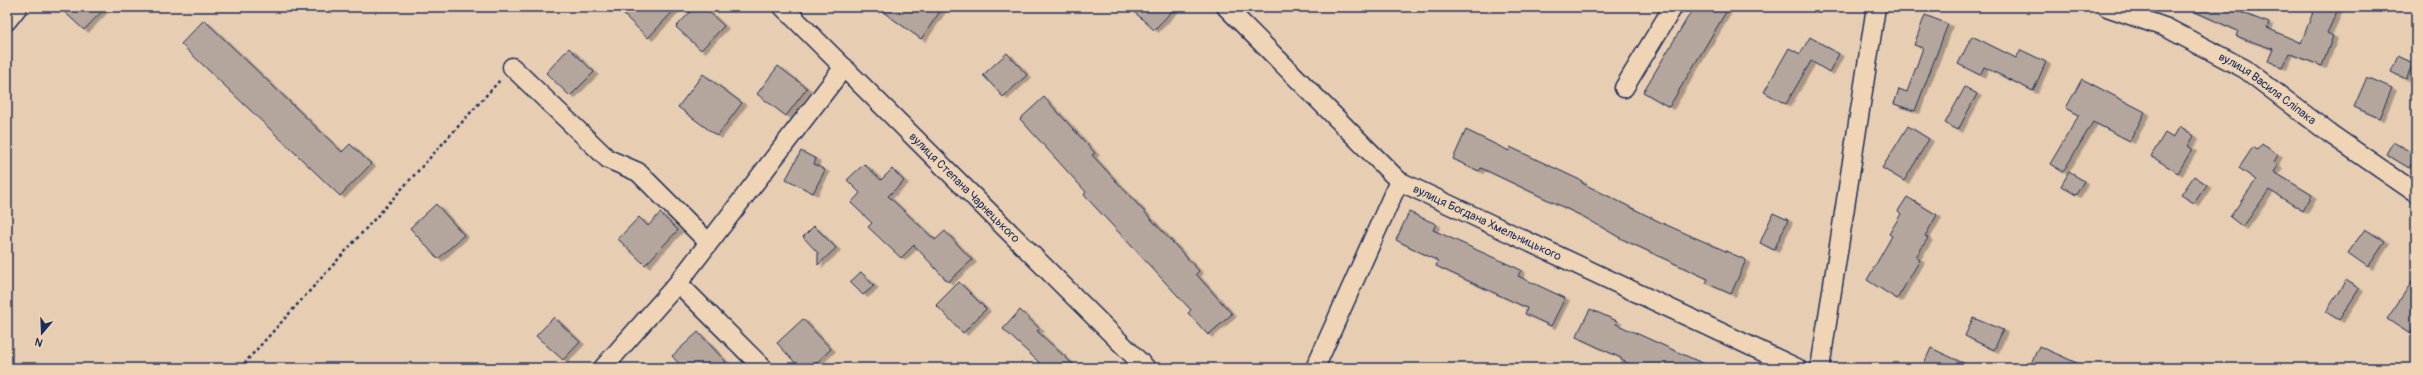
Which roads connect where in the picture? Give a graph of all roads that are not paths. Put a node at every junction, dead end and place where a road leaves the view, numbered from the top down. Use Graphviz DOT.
graph roads {
  1 [pos="18,7"];
  2 [pos="783,7"];
  3 [pos="1226,7"];
  4 [pos="1673,7"];
  5 [pos="1876,7"];
  6 [pos="2107,7"];
  7 [pos="7,21"];
  8 [pos="512,67"];
  9 [pos="844,67"];
  10 [pos="1624,88"];
  11 [pos="1399,181"];
  12 [pos="2416,193"];
  13 [pos="708,242"];
  14 [pos="678,283"];
  15 [pos="603,368"];
  16 [pos="763,368"];
  17 [pos="1146,368"];
  18 [pos="1315,368"];
  19 [pos="1797,368"];
  20 [pos="1820,368"];
  1 -- 7 [label="street"];
  2 -- 9 [label="street, вулиця Степана Чарнецького"];
  3 -- 11 [label="street, вулиця Богдана Хмельницького"];
  4 -- 10 [label="street"];
  5 -- 20 [label="street"];
  6 -- 12 [label="street, вулиця Василя Сліпака"];
  8 -- 13 [label="street"];
  9 -- 13 [label="street"];
  9 -- 17 [label="street, вулиця Степана Чарнецького"];
  11 -- 18 [label="street"];
  11 -- 19 [label="street, вулиця Богдана Хмельницького"];
  13 -- 14 [label="street"];
  14 -- 15 [label="street"];
  14 -- 16 [label="street"];
}
